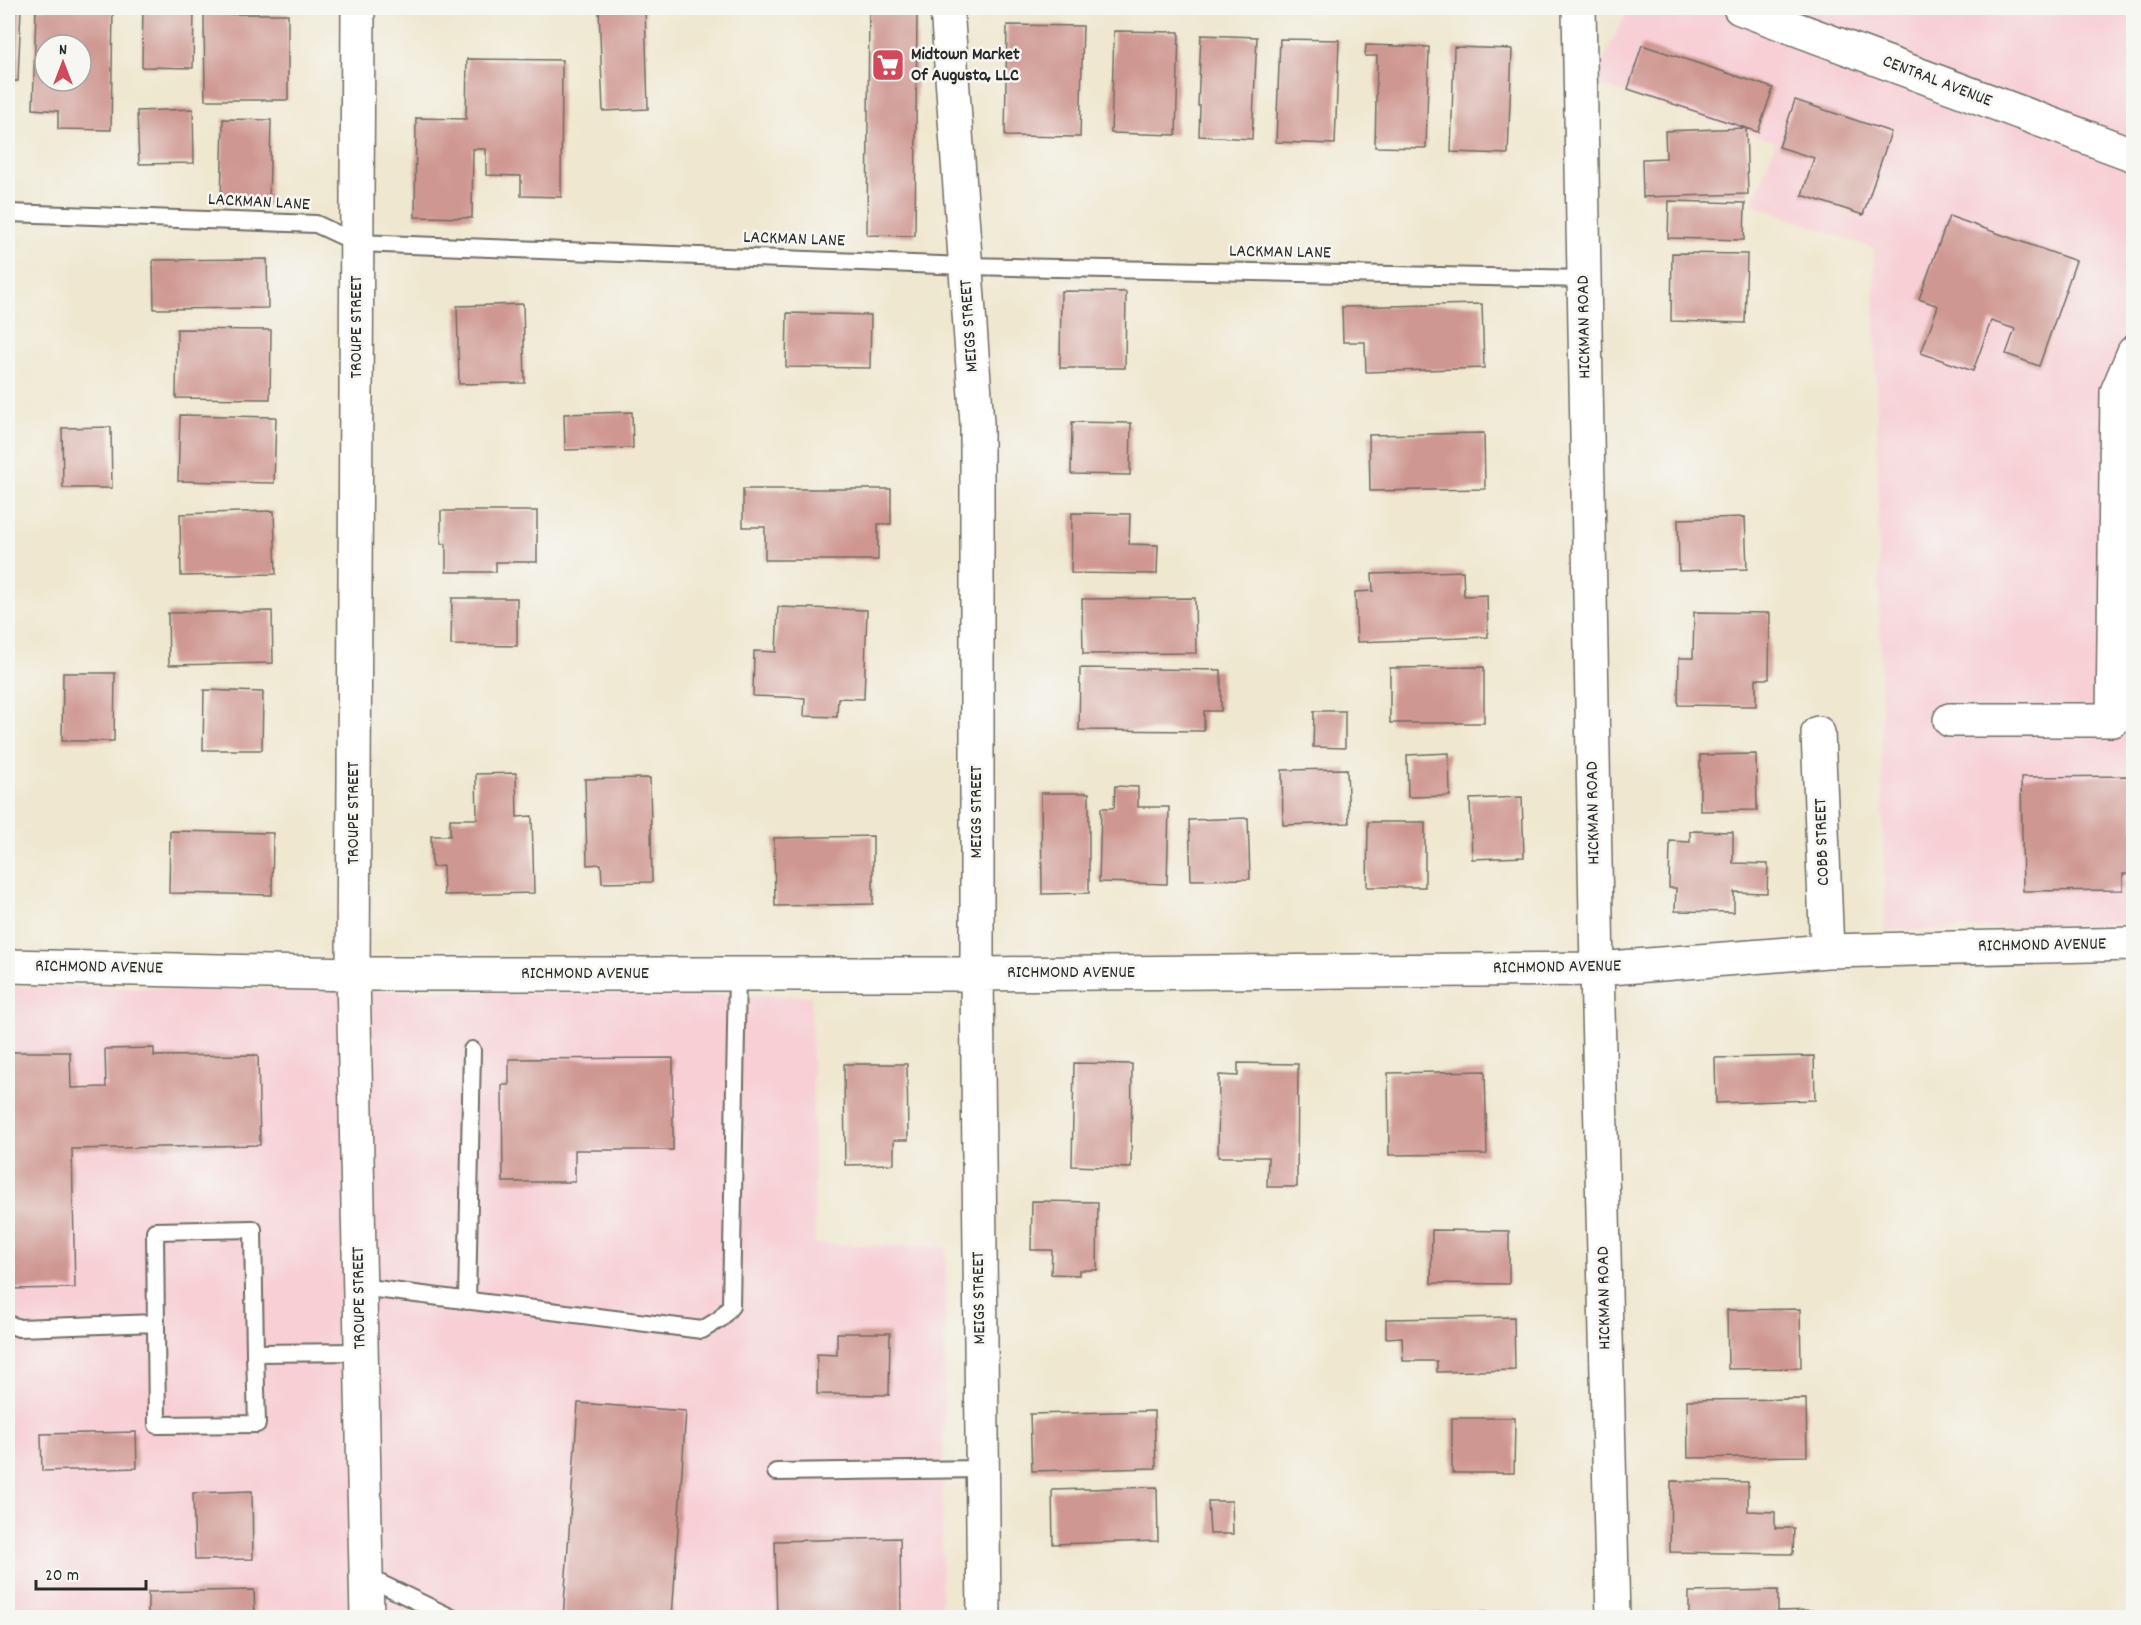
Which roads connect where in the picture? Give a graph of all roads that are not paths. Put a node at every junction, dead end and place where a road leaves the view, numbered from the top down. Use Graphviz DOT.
graph roads {
  1 [pos="358,8"];
  2 [pos="947,8"];
  3 [pos="1579,8"];
  4 [pos="1740,8"];
  5 [pos="2133,155"];
  6 [pos="8,213"];
  7 [pos="357,243"];
  8 [pos="966,266"];
  9 [pos="1584,279"];
  10 [pos="2133,352"];
  11 [pos="2124,584"];
  12 [pos="1950,720"];
  13 [pos="1818,733"];
  14 [pos="2133,944"];
  15 [pos="1827,951"];
  16 [pos="8,966"];
  17 [pos="1597,969"];
  18 [pos="353,974"];
  19 [pos="737,974"];
  20 [pos="977,974"];
  21 [pos="472,1050"];
  22 [pos="360,1287"];
  23 [pos="467,1301"];
  24 [pos="156,1323"];
  25 [pos="8,1324"];
  26 [pos="360,1352"];
  27 [pos="255,1353"];
  28 [pos="982,1469"];
  29 [pos="776,1472"];
  30 [pos="367,1577"];
  31 [pos="367,1617"];
  32 [pos="452,1617"];
  33 [pos="984,1617"];
  34 [pos="1613,1617"];
  1 -- 7 [label="street, TROUPE STREET"];
  2 -- 8 [label="street, MEIGS STREET"];
  3 -- 9 [label="street, HICKMAN ROAD"];
  4 -- 5 [label="street, CENTRAL AVENUE"];
  6 -- 7 [label="lane, LACKMAN LANE"];
  7 -- 8 [label="lane, LACKMAN LANE"];
  7 -- 18 [label="street, TROUPE STREET"];
  8 -- 9 [label="lane, LACKMAN LANE"];
  8 -- 20 [label="street, MEIGS STREET"];
  9 -- 17 [label="street, HICKMAN ROAD"];
  10 -- 11 [label="street"];
  11 -- 12 [label="street"];
  13 -- 15 [label="street, COBB STREET"];
  14 -- 15 [label="street, RICHMOND AVENUE"];
  15 -- 17 [label="street, RICHMOND AVENUE"];
  16 -- 18 [label="street, RICHMOND AVENUE"];
  17 -- 20 [label="street, RICHMOND AVENUE"];
  17 -- 34 [label="street, HICKMAN ROAD"];
  18 -- 19 [label="street, RICHMOND AVENUE"];
  18 -- 22 [label="street, TROUPE STREET"];
  19 -- 20 [label="street, RICHMOND AVENUE"];
  19 -- 23 [label="lane"];
  20 -- 28 [label="street, MEIGS STREET"];
  21 -- 23 [label="lane"];
  22 -- 23 [label="lane"];
  22 -- 26 [label="street, TROUPE STREET"];
  24 -- 25 [label="lane"];
  24 -- 27 [label="lane"];
  24 -- 27 [label="lane"];
  26 -- 27 [label="lane"];
  26 -- 30 [label="street, TROUPE STREET"];
  28 -- 29 [label="lane"];
  28 -- 33 [label="street, MEIGS STREET"];
  30 -- 31 [label="street, TROUPE STREET"];
  30 -- 32 [label="lane"];
}
